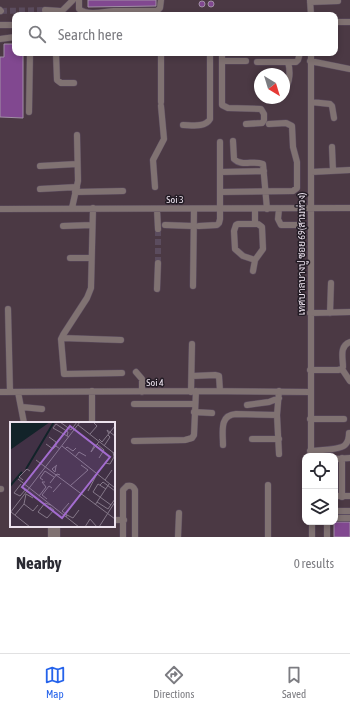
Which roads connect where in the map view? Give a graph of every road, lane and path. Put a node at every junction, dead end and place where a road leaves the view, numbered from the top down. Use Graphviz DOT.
graph roads {
  1 [pos="73,0"];
  2 [pos="79,0"];
  3 [pos="161,0"];
  4 [pos="310,1"];
  5 [pos="324,1"];
  6 [pos="338,1"];
  7 [pos="45,10"];
  8 [pos="59,12"];
  9 [pos="64,12"];
  10 [pos="83,12"];
  11 [pos="136,12"];
  12 [pos="311,12"];
  13 [pos="338,22"];
  14 [pos="350,22"];
  15 [pos="0,25"];
  16 [pos="12,25"];
  17 [pos="12,37"];
  18 [pos="0,39"];
  19 [pos="30,56"];
  20 [pos="56,56"];
  21 [pos="161,56"];
  22 [pos="210,56"];
  23 [pos="222,56"];
  24 [pos="244,56"];
  25 [pos="299,56"];
  26 [pos="311,56"];
  27 [pos="222,61"];
  28 [pos="310,61"];
  29 [pos="257,62"];
  30 [pos="288,62"];
  31 [pos="290,68"];
  32 [pos="350,69"];
  33 [pos="74,83"];
  34 [pos="310,102"];
  35 [pos="29,112"];
  36 [pos="334,118"];
  37 [pos="246,124"];
  38 [pos="269,124"];
  39 [pos="182,125"];
  40 [pos="77,135"];
  41 [pos="233,141"];
  42 [pos="220,142"];
  43 [pos="332,147"];
  44 [pos="77,164"];
  45 [pos="40,166"];
  46 [pos="350,170"];
  47 [pos="264,171"];
  48 [pos="333,171"];
  49 [pos="220,172"];
  50 [pos="310,172"];
  51 [pos="155,187"];
  52 [pos="40,189"];
  53 [pos="76,189"];
  54 [pos="123,191"];
  55 [pos="220,192"];
  56 [pos="265,192"];
  57 [pos="72,208"];
  58 [pos="93,208"];
  59 [pos="311,208"];
  60 [pos="350,208"];
  61 [pos="0,209"];
  62 [pos="157,209"];
  63 [pos="194,209"];
  64 [pos="221,209"];
  65 [pos="255,209"];
  66 [pos="267,209"];
  67 [pos="279,209"];
  68 [pos="255,224"];
  69 [pos="92,225"];
  70 [pos="165,225"];
  71 [pos="299,225"];
  72 [pos="63,226"];
  73 [pos="196,226"];
  74 [pos="158,229"];
  75 [pos="70,258"];
  76 [pos="91,258"];
  77 [pos="255,260"];
  78 [pos="158,263"];
  79 [pos="254,271"];
  80 [pos="331,283"];
  81 [pos="193,286"];
  82 [pos="157,289"];
  83 [pos="8,310"];
  84 [pos="350,312"];
  85 [pos="310,313"];
  86 [pos="330,313"];
  87 [pos="66,330"];
  88 [pos="90,335"];
  89 [pos="62,338"];
  90 [pos="121,340"];
  91 [pos="350,342"];
  92 [pos="192,344"];
  93 [pos="342,369"];
  94 [pos="310,370"];
  95 [pos="136,372"];
  96 [pos="122,373"];
  97 [pos="192,376"];
  98 [pos="350,381"];
  99 [pos="194,391"];
  100 [pos="220,391"];
  101 [pos="0,392"];
  102 [pos="10,392"];
  103 [pos="18,392"];
  104 [pos="92,392"];
  105 [pos="142,392"];
  106 [pos="310,392"];
  107 [pos="279,395"];
  108 [pos="134,404"];
  109 [pos="195,404"];
  110 [pos="247,405"];
  111 [pos="22,407"];
  112 [pos="42,409"];
  113 [pos="194,412"];
  114 [pos="212,412"];
  115 [pos="278,415"];
  116 [pos="344,418"];
  117 [pos="310,419"];
  118 [pos="24,422"];
  119 [pos="92,422"];
  120 [pos="349,433"];
  121 [pos="252,439"];
  122 [pos="279,439"];
  123 [pos="134,441"];
  124 [pos="223,445"];
  125 [pos="310,453"];
  126 [pos="279,454"];
  127 [pos="342,458"];
  128 [pos="350,458"];
  129 [pos="338,459"];
  130 [pos="268,485"];
  131 [pos="338,496"];
  132 [pos="350,496"];
  133 [pos="342,497"];
  134 [pos="338,511"];
  135 [pos="350,511"];
  136 [pos="179,513"];
  137 [pos="338,518"];
  138 [pos="350,518"];
  139 [pos="115,520"];
  140 [pos="124,520"];
  141 [pos="312,525"];
  142 [pos="327,525"];
  143 [pos="123,537"];
  144 [pos="135,537"];
  145 [pos="178,537"];
  146 [pos="268,537"];
  147 [pos="312,537"];
  148 [pos="326,537"];
  1 -- 9 [label="street"];
  2 -- 10 [label="street"];
  3 -- 11 [label="street"];
  4 -- 5 [label="street"];
  4 -- 12 [label="street"];
  5 -- 6 [label="street"];
  7 -- 8 [label="street"];
  13 -- 14 [label="street"];
  15 -- 16 [label="street"];
  17 -- 18 [label="street"];
  19 -- 35 [label="street"];
  20 -- 33 [label="street"];
  21 -- 51 [label="street"];
  22 -- 39 [label="street"];
  23 -- 27 [label="street"];
  24 -- 27 [label="street"];
  25 -- 30 [label="street"];
  26 -- 28 [label="street, เทศบาลบางปู ซอย 69(สามห่วง)"];
  27 -- 37 [label="street"];
  28 -- 32 [label="street"];
  28 -- 34 [label="street, เทศบาลบางปู ซอย 69(สามห่วง)"];
  29 -- 30 [label="street"];
  30 -- 31 [label="street"];
  34 -- 36 [label="street"];
  34 -- 50 [label="street, เทศบาลบางปู ซอย 69(สามห่วง)"];
  38 -- 56 [label="street"];
  40 -- 44 [label="street"];
  41 -- 47 [label="street"];
  42 -- 49 [label="street"];
  43 -- 48 [label="street"];
  44 -- 45 [label="street"];
  44 -- 53 [label="street"];
  46 -- 48 [label="street"];
  47 -- 49 [label="street"];
  47 -- 56 [label="street"];
  48 -- 50 [label="street"];
  49 -- 55 [label="street"];
  50 -- 59 [label="street, เทศบาลบางปู ซอย 69(สามห่วง)"];
  52 -- 53 [label="street"];
  53 -- 54 [label="street"];
  53 -- 57 [label="street"];
  55 -- 56 [label="street"];
  55 -- 64 [label="street"];
  56 -- 66 [label="street"];
  57 -- 58 [label="street, Soi 3"];
  57 -- 61 [label="street, Soi 3"];
  58 -- 62 [label="street, Soi 3"];
  58 -- 69 [label="street"];
  59 -- 60 [label="street, Soi 3"];
  59 -- 67 [label="street, Soi 3"];
  59 -- 85 [label="street, เทศบาลบางปู ซอย 69(สามห่วง)"];
  62 -- 63 [label="street, Soi 3"];
  62 -- 74 [label="street"];
  63 -- 64 [label="street, Soi 3"];
  63 -- 73 [label="street"];
  64 -- 65 [label="street, Soi 3"];
  64 -- 73 [label="street"];
  65 -- 66 [label="street, Soi 3"];
  65 -- 68 [label="street"];
  66 -- 67 [label="street, Soi 3"];
  67 -- 71 [label="street"];
  68 -- 77 [label="street"];
  68 -- 77 [label="street"];
  69 -- 72 [label="street"];
  69 -- 76 [label="street"];
  70 -- 73 [label="street"];
  73 -- 81 [label="street"];
  75 -- 76 [label="street"];
  76 -- 87 [label="street"];
  77 -- 79 [label="street"];
  78 -- 82 [label="street"];
  80 -- 86 [label="street"];
  83 -- 102 [label="street"];
  84 -- 86 [label="street"];
  85 -- 86 [label="street"];
  85 -- 94 [label="street, เทศบาลบางปู ซอย 69(สามห่วง)"];
  87 -- 88 [label="street"];
  87 -- 89 [label="street"];
  89 -- 90 [label="street"];
  89 -- 96 [label="street"];
  91 -- 93 [label="street"];
  92 -- 97 [label="street"];
  93 -- 94 [label="street"];
  93 -- 98 [label="street"];
  94 -- 106 [label="street, เทศบาลบางปู ซอย 69(สามห่วง)"];
  95 -- 105 [label="street"];
  97 -- 99 [label="street"];
  97 -- 100 [label="street"];
  99 -- 100 [label="street, Soi 4"];
  99 -- 105 [label="street, Soi 4"];
  99 -- 109 [label="street"];
  100 -- 107 [label="street, Soi 4"];
  101 -- 102 [label="street, Soi 4"];
  102 -- 103 [label="street, Soi 4"];
  103 -- 104 [label="street, Soi 4"];
  103 -- 111 [label="street"];
  104 -- 105 [label="street, Soi 4"];
  104 -- 119 [label="street"];
  106 -- 107 [label="street, Soi 4"];
  106 -- 117 [label="street, เทศบาลบางปู ซอย 69(สามห่วง)"];
  107 -- 110 [label="street"];
  107 -- 115 [label="street"];
  108 -- 109 [label="street"];
  109 -- 113 [label="street"];
  111 -- 112 [label="street"];
  111 -- 118 [label="street"];
  113 -- 114 [label="street"];
  113 -- 123 [label="street"];
  115 -- 122 [label="street"];
  115 -- 124 [label="street"];
  116 -- 117 [label="street"];
  117 -- 125 [label="street, เทศบาลบางปู ซอย 69(สามห่วง)"];
  120 -- 125 [label="street"];
  121 -- 122 [label="street"];
  122 -- 126 [label="street"];
  127 -- 128 [label="street"];
  127 -- 129 [label="street"];
  127 -- 133 [label="street"];
  130 -- 146 [label="street"];
  131 -- 133 [label="street"];
  132 -- 133 [label="street"];
  134 -- 135 [label="street"];
  136 -- 145 [label="street"];
  137 -- 138 [label="street"];
  139 -- 140 [label="street"];
  140 -- 143 [label="street"];
  140 -- 144 [label="street"];
  141 -- 147 [label="street"];
  142 -- 148 [label="street"];
}
